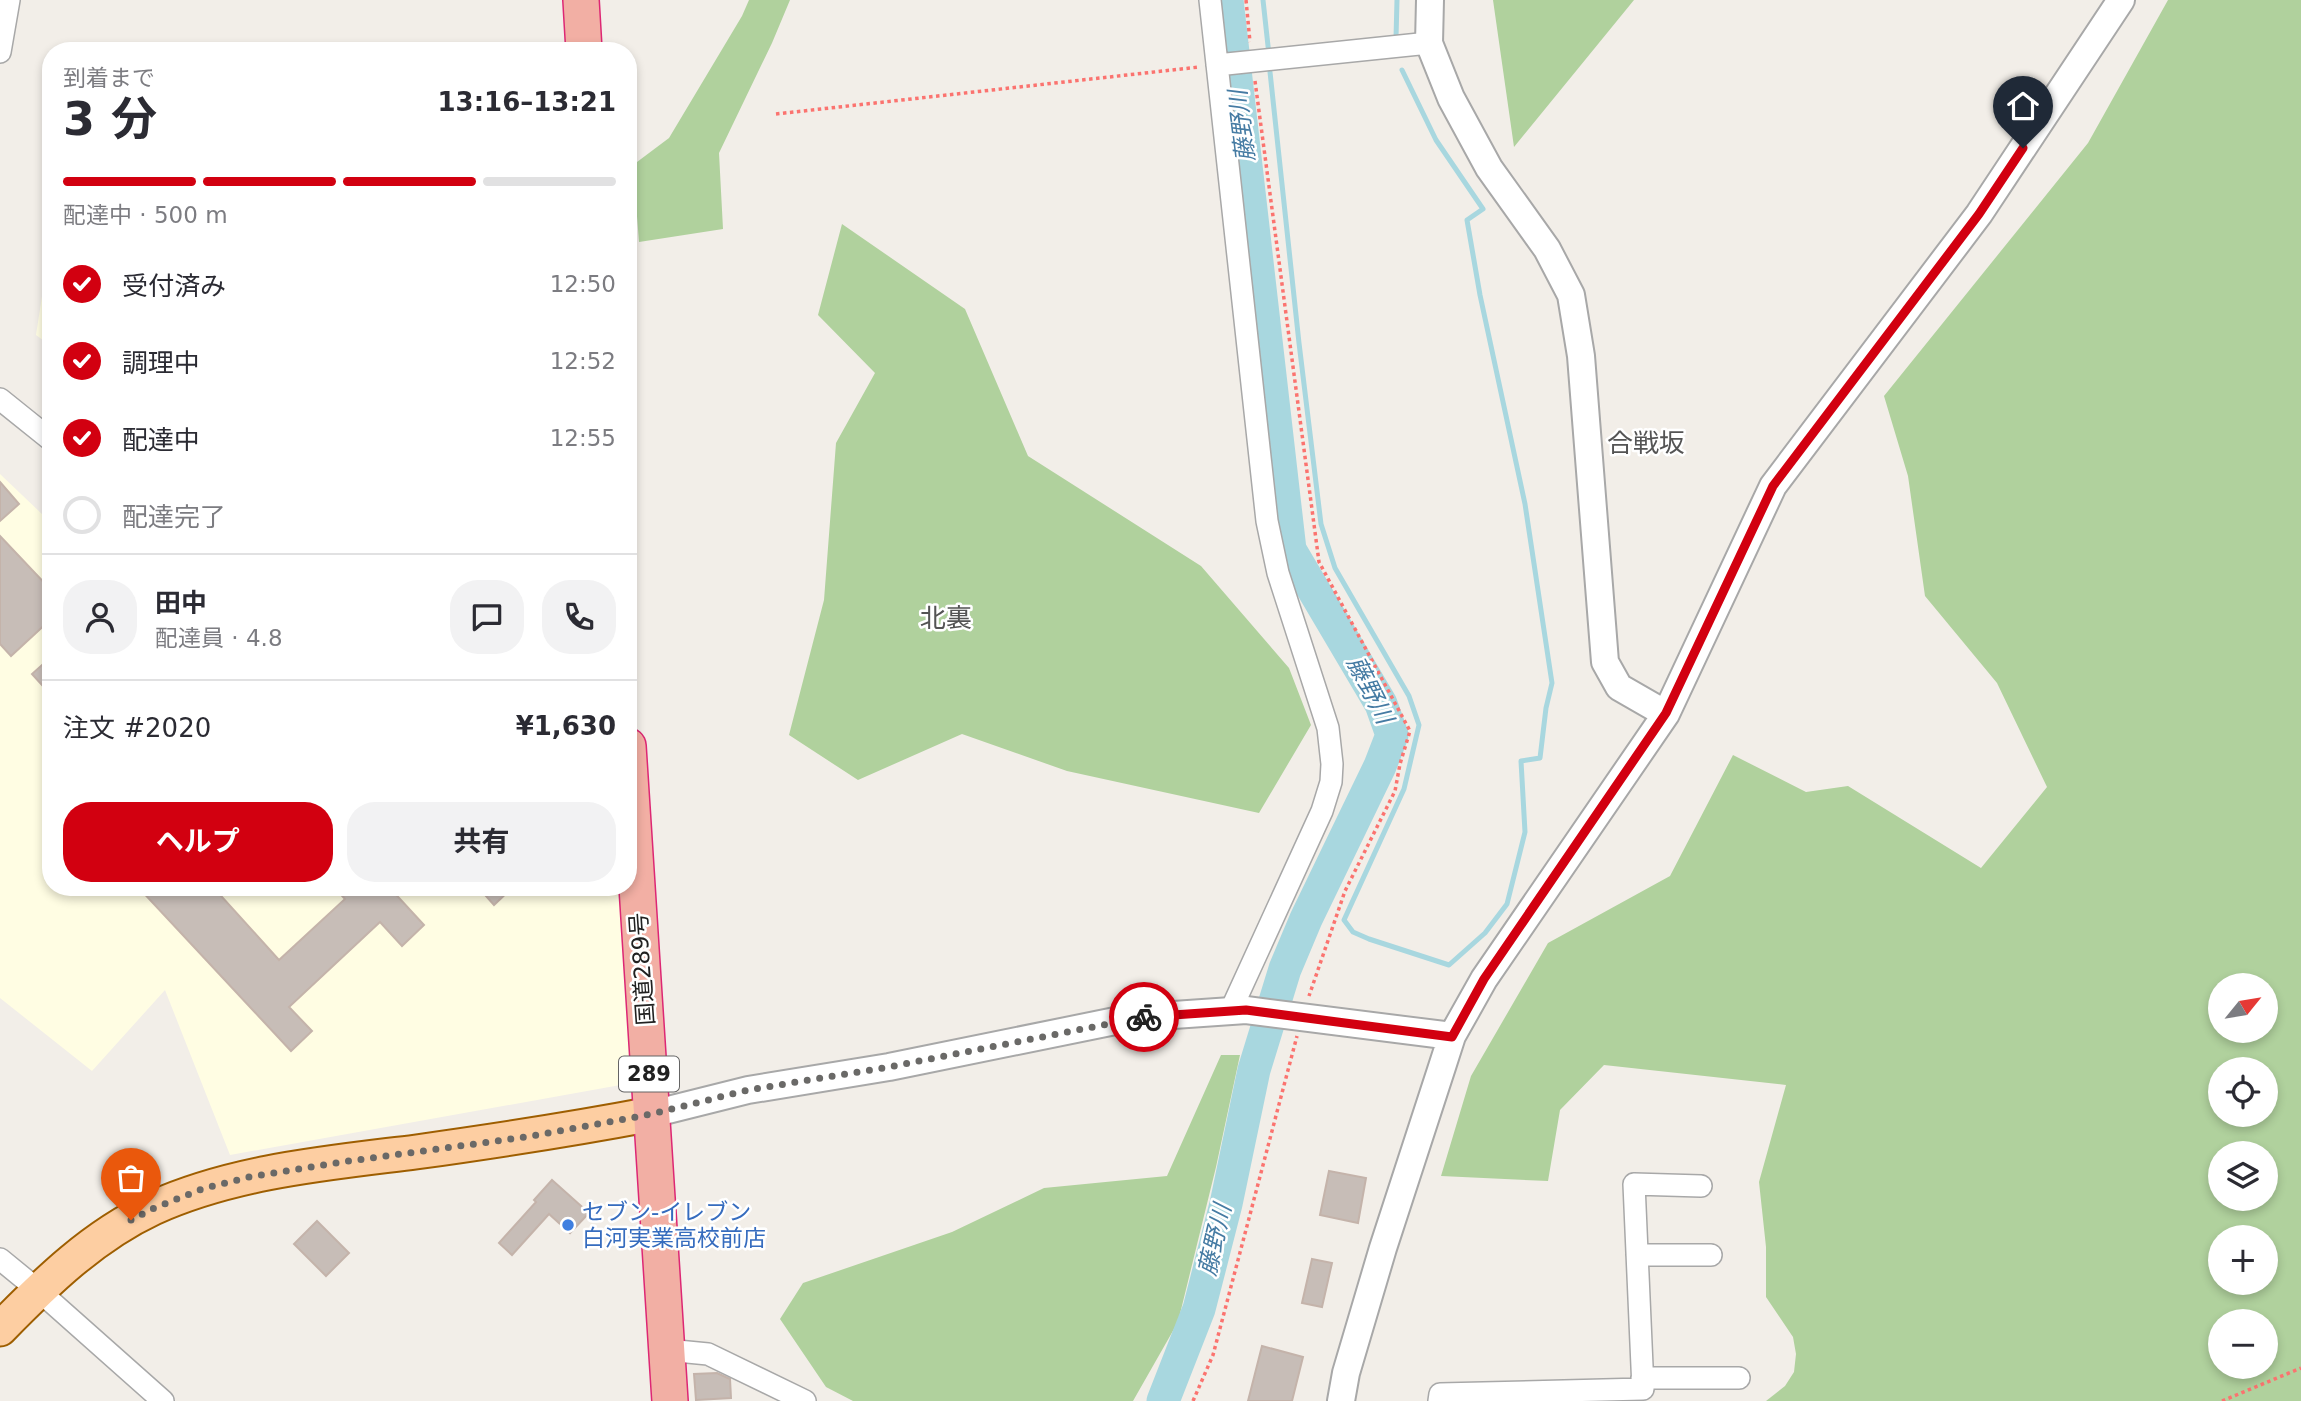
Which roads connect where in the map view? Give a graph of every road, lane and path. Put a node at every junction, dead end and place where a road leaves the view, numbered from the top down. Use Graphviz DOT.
graph roads {
  1 [pos="9,0"];
  2 [pos="581,0"];
  3 [pos="1210,0"];
  4 [pos="1246,0"];
  5 [pos="1430,0"];
  6 [pos="2121,0"];
  7 [pos="583,42"];
  8 [pos="1429,43"];
  9 [pos="0,51"];
  10 [pos="1252,62"];
  11 [pos="1217,65"];
  12 [pos="776,114"];
  13 [pos="0,399"];
  14 [pos="42,433"];
  15 [pos="1666,713"];
  16 [pos="637,884"];
  17 [pos="1238,1011"];
  18 [pos="1297,1016"];
  19 [pos="1452,1037"];
  20 [pos="652,1114"];
  21 [pos="1701,1186"];
  22 [pos="1637,1255"];
  23 [pos="1711,1255"];
  24 [pos="0,1259"];
  25 [pos="38,1290"];
  26 [pos="0,1329"];
  27 [pos="667,1350"];
  28 [pos="2301,1368"];
  29 [pos="1642,1378"];
  30 [pos="1739,1378"];
  31 [pos="1527,1397"];
  32 [pos="163,1401"];
  33 [pos="670,1401"];
  34 [pos="805,1401"];
  35 [pos="1193,1401"];
  36 [pos="1341,1401"];
  37 [pos="1439,1401"];
  38 [pos="2222,1401"];
  1 -- 9 [label="street"];
  2 -- 7 [label="highway"];
  3 -- 11 [label="street"];
  4 -- 10 [label="path"];
  5 -- 8 [label="street"];
  6 -- 15 [label="street"];
  8 -- 10 [label="street"];
  8 -- 15 [label="street"];
  10 -- 11 [label="street"];
  10 -- 18 [label="path"];
  11 -- 12 [label="path"];
  11 -- 17 [label="street"];
  13 -- 14 [label="street"];
  15 -- 19 [label="street"];
  16 -- 20 [label="highway, 国道289号 / 289"];
  17 -- 18 [label="street"];
  17 -- 20 [label="street"];
  18 -- 19 [label="street"];
  18 -- 35 [label="path"];
  19 -- 36 [label="street"];
  20 -- 25 [label="main road"];
  20 -- 27 [label="highway, 国道289号 / 289"];
  21 -- 22 [label="street"];
  22 -- 23 [label="street"];
  22 -- 29 [label="street"];
  24 -- 25 [label="street"];
  25 -- 26 [label="main road"];
  25 -- 32 [label="street"];
  27 -- 33 [label="highway, 国道289号 / 289"];
  27 -- 34 [label="street"];
  28 -- 38 [label="path"];
  29 -- 30 [label="street"];
  29 -- 31 [label="street"];
  31 -- 37 [label="street"];
}
